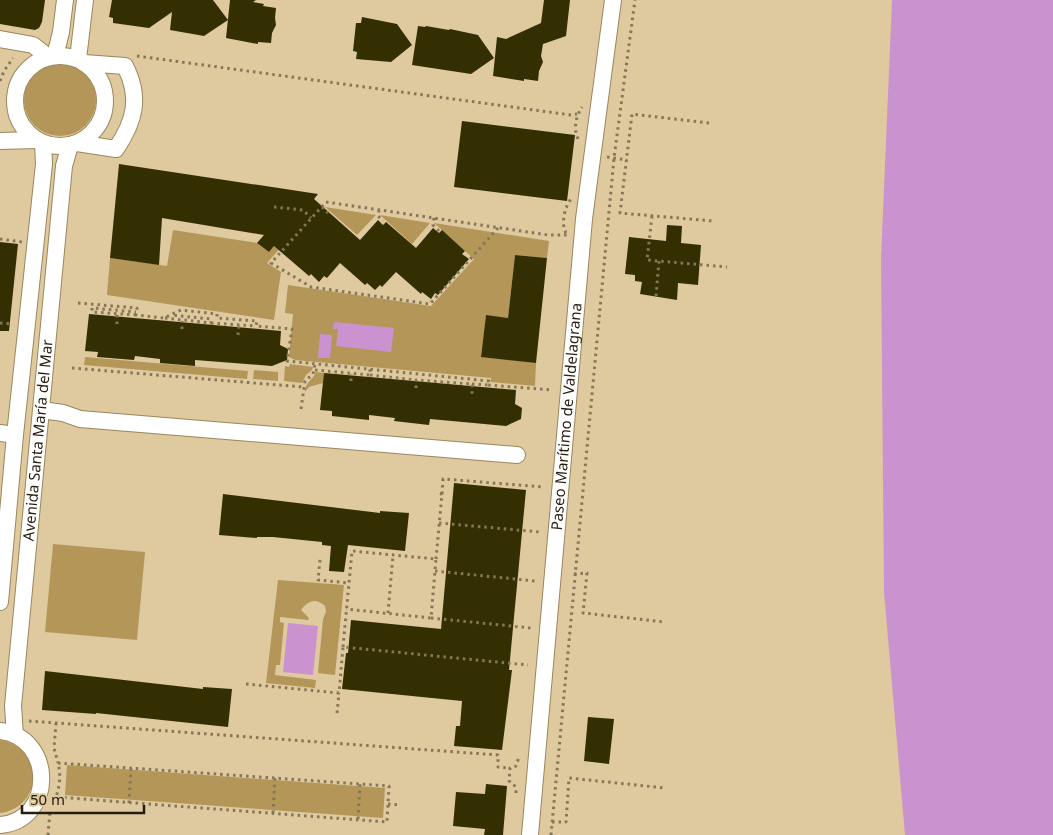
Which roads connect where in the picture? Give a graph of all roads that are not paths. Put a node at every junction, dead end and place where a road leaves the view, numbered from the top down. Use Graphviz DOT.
graph roads {
  1 [pos="65,0"];
  2 [pos="85,0"];
  3 [pos="602,0"];
  4 [pos="612,0"];
  5 [pos="0,39"];
  6 [pos="52,57"];
  7 [pos="81,61"];
  8 [pos="0,141"];
  9 [pos="40,141"];
  10 [pos="73,144"];
  11 [pos="42,410"];
  12 [pos="8,434"];
  13 [pos="517,454"];
  14 [pos="0,602"];
  15 [pos="8,733"];
  16 [pos="2,828"];
  17 [pos="520,835"];
  18 [pos="530,835"];
  1 -- 6 [label="street"];
  2 -- 7 [label="street"];
  3 -- 17 [label="street, Paseo Marítimo de Valdelagrana"];
  4 -- 18 [label="street, Paseo Marítimo de Valdelagrana"];
  5 -- 6 [label="street"];
  6 -- 7 [label="street"];
  6 -- 9 [label="street"];
  7 -- 10 [label="street"];
  7 -- 10 [label="street"];
  8 -- 9 [label="street"];
  9 -- 10 [label="street"];
  9 -- 12 [label="street, Avenida Santa María del Mar"];
  10 -- 11 [label="street, Avenida Santa María del Mar"];
  11 -- 13 [label="street"];
  11 -- 15 [label="street, Avenida Santa María del Mar"];
  12 -- 14 [label="street, Avenida Santa María del Mar"];
  15 -- 16 [label="street"];
}
